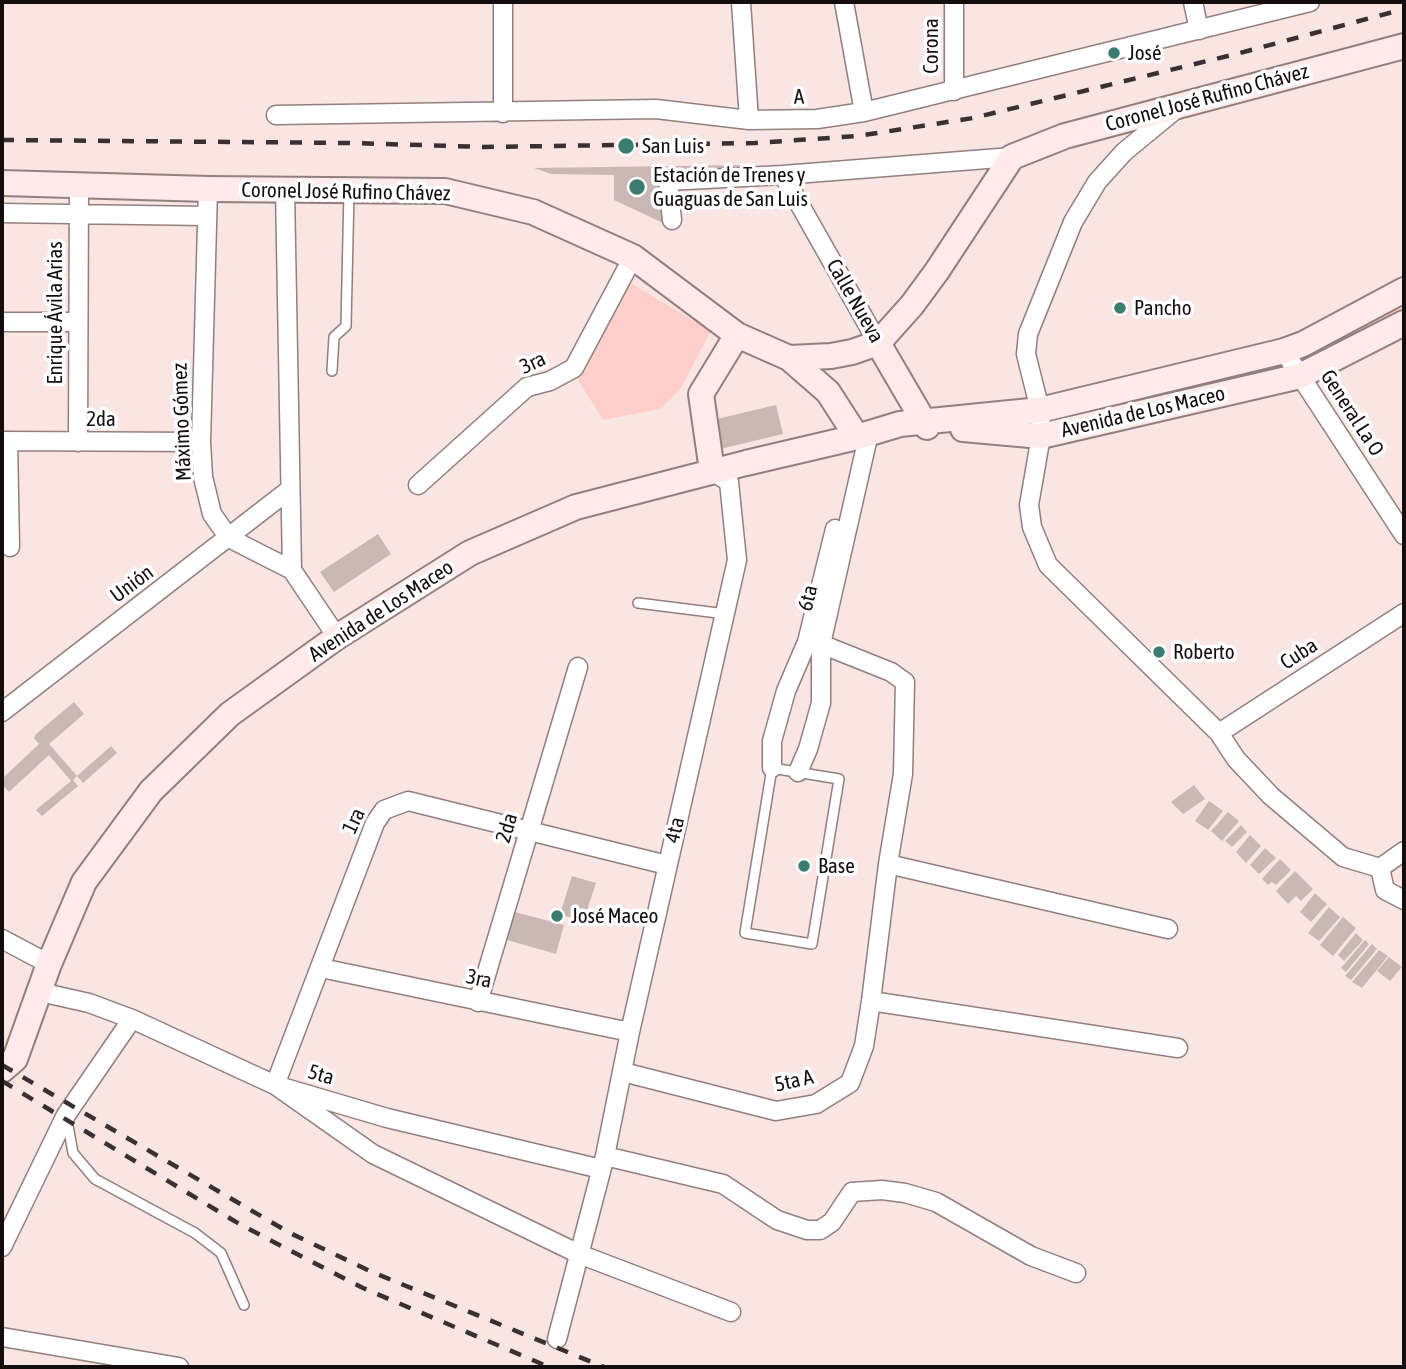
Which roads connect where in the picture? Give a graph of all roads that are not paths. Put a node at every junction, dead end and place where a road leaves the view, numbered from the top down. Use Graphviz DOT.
graph roads {
  1 [pos="503,2"];
  2 [pos="741,2"];
  3 [pos="844,2"];
  4 [pos="954,2"];
  5 [pos="1193,2"];
  6 [pos="1310,2"];
  7 [pos="1199,30"];
  8 [pos="1404,46"];
  9 [pos="954,90"];
  10 [pos="1181,104"];
  11 [pos="864,112"];
  12 [pos="503,113"];
  13 [pos="276,115"];
  14 [pos="750,120"];
  15 [pos="1012,157"];
  16 [pos="783,175"];
  17 [pos="2,183"];
  18 [pos="79,185"];
  19 [pos="208,189"];
  20 [pos="285,190"];
  21 [pos="349,190"];
  22 [pos="2,213"];
  23 [pos="79,214"];
  24 [pos="205,216"];
  25 [pos="672,220"];
  26 [pos="633,257"];
  27 [pos="1403,292"];
  28 [pos="912,305"];
  29 [pos="2,322"];
  30 [pos="77,322"];
  31 [pos="1404,323"];
  32 [pos="737,335"];
  33 [pos="878,343"];
  34 [pos="1284,351"];
  35 [pos="789,358"];
  36 [pos="332,371"];
  37 [pos="1300,376"];
  38 [pos="907,394"];
  39 [pos="1040,410"];
  40 [pos="925,424"];
  41 [pos="863,435"];
  42 [pos="1041,436"];
  43 [pos="5,441"];
  44 [pos="78,442"];
  45 [pos="201,442"];
  46 [pos="712,471"];
  47 [pos="418,485"];
  48 [pos="289,490"];
  49 [pos="1404,535"];
  50 [pos="229,538"];
  51 [pos="10,547"];
  52 [pos="292,570"];
  53 [pos="638,603"];
  54 [pos="1404,613"];
  55 [pos="726,614"];
  56 [pos="337,637"];
  57 [pos="814,643"];
  58 [pos="578,667"];
  59 [pos="2,712"];
  60 [pos="1219,733"];
  61 [pos="772,768"];
  62 [pos="798,772"];
  63 [pos="530,831"];
  64 [pos="1404,851"];
  65 [pos="667,864"];
  66 [pos="888,864"];
  67 [pos="1380,868"];
  68 [pos="1404,900"];
  69 [pos="1168,929"];
  70 [pos="2,939"];
  71 [pos="49,964"];
  72 [pos="320,968"];
  73 [pos="40,992"];
  74 [pos="872,1001"];
  75 [pos="478,1002"];
  76 [pos="132,1019"];
  77 [pos="629,1032"];
  78 [pos="1178,1048"];
  79 [pos="2,1070"];
  80 [pos="623,1072"];
  81 [pos="275,1085"];
  82 [pos="66,1115"];
  83 [pos="603,1163"];
  84 [pos="2,1247"];
  85 [pos="579,1254"];
  86 [pos="1076,1273"];
  87 [pos="244,1305"];
  88 [pos="731,1312"];
  89 [pos="2,1337"];
  90 [pos="557,1339"];
  91 [pos="179,1367"];
  1 -- 12 [label="street"];
  2 -- 14 [label="street"];
  3 -- 11 [label="street"];
  4 -- 9 [label="street, Corona"];
  5 -- 7 [label="street"];
  6 -- 7 [label="street, A"];
  7 -- 9 [label="street, A"];
  8 -- 10 [label="street, Coronel José Rufino Chávez"];
  9 -- 11 [label="street, A"];
  10 -- 15 [label="street, Coronel José Rufino Chávez"];
  10 -- 39 [label="street"];
  11 -- 14 [label="street, A"];
  12 -- 13 [label="street, A"];
  12 -- 14 [label="street, A"];
  15 -- 16 [label="street, Coronel José Rufino Chávez"];
  15 -- 28 [label="street"];
  16 -- 25 [label="street, Coronel José Rufino Chávez"];
  16 -- 33 [label="street, Calle Nueva"];
  17 -- 18 [label="street, Coronel José Rufino Chávez"];
  18 -- 19 [label="street, Coronel José Rufino Chávez"];
  18 -- 23 [label="street, Enrique Ávila Arias"];
  19 -- 20 [label="street, Coronel José Rufino Chávez"];
  19 -- 24 [label="street, Máximo Gómez"];
  20 -- 21 [label="street, Coronel José Rufino Chávez"];
  20 -- 48 [label="street"];
  21 -- 26 [label="street, Coronel José Rufino Chávez"];
  21 -- 36 [label="lane"];
  22 -- 23 [label="street"];
  23 -- 24 [label="street"];
  23 -- 30 [label="street, Enrique Ávila Arias"];
  24 -- 45 [label="street, Máximo Gómez"];
  26 -- 32 [label="street, Coronel José Rufino Chávez"];
  26 -- 47 [label="street, 3ra"];
  27 -- 34 [label="street, Avenida de Los Maceo"];
  28 -- 33 [label="street"];
  28 -- 38 [label="street"];
  29 -- 30 [label="street"];
  30 -- 44 [label="street, Enrique Ávila Arias"];
  31 -- 37 [label="street, Avenida de Los Maceo"];
  32 -- 35 [label="street, Coronel José Rufino Chávez"];
  32 -- 46 [label="street, 4ta"];
  33 -- 35 [label="street, Coronel José Rufino Chávez"];
  33 -- 38 [label="street, Calle Nueva"];
  34 -- 37 [label="street, General La O"];
  34 -- 39 [label="street, Avenida de Los Maceo"];
  35 -- 41 [label="street"];
  37 -- 42 [label="street, Avenida de Los Maceo"];
  37 -- 49 [label="street, General La O"];
  38 -- 40 [label="street, Calle Nueva"];
  39 -- 40 [label="street, Avenida de Los Maceo"];
  39 -- 42 [label="street"];
  40 -- 41 [label="street, Avenida de Los Maceo"];
  40 -- 42 [label="street, Avenida de Los Maceo"];
  41 -- 46 [label="street, Avenida de Los Maceo"];
  41 -- 57 [label="street, 6ta"];
  42 -- 60 [label="street"];
  43 -- 44 [label="street, 2da"];
  43 -- 51 [label="street"];
  44 -- 45 [label="street, 2da"];
  45 -- 50 [label="street, Máximo Gómez"];
  46 -- 55 [label="street, 4ta"];
  46 -- 56 [label="street, Avenida de Los Maceo"];
  48 -- 50 [label="street, Unión"];
  48 -- 52 [label="street"];
  50 -- 52 [label="street"];
  50 -- 59 [label="street, Unión"];
  52 -- 56 [label="street"];
  53 -- 55 [label="lane"];
  54 -- 60 [label="street, Cuba"];
  55 -- 65 [label="street, 4ta"];
  56 -- 71 [label="street, Avenida de Los Maceo"];
  57 -- 61 [label="street, 6ta"];
  57 -- 62 [label="street, 6ta"];
  57 -- 66 [label="street, 5ta A"];
  58 -- 63 [label="street, 2da"];
  60 -- 67 [label="street"];
  61 -- 62 [label="lane"];
  61 -- 62 [label="lane"];
  63 -- 65 [label="street, 1ra"];
  63 -- 72 [label="street, 1ra"];
  63 -- 75 [label="street, 2da"];
  64 -- 67 [label="street"];
  65 -- 77 [label="street, 4ta"];
  66 -- 69 [label="street"];
  66 -- 74 [label="street, 5ta A"];
  67 -- 68 [label="street"];
  70 -- 71 [label="street"];
  71 -- 73 [label="street, Avenida de Los Maceo"];
  72 -- 75 [label="street, 3ra"];
  72 -- 81 [label="street, 1ra"];
  73 -- 76 [label="street, 5ta"];
  73 -- 79 [label="street, Avenida de Los Maceo"];
  74 -- 78 [label="street"];
  74 -- 80 [label="street, 5ta A"];
  75 -- 77 [label="street, 3ra"];
  76 -- 81 [label="street, 5ta"];
  76 -- 82 [label="street"];
  77 -- 80 [label="street, 4ta"];
  80 -- 83 [label="street, 4ta"];
  81 -- 83 [label="street, 5ta"];
  81 -- 85 [label="street"];
  82 -- 84 [label="street"];
  82 -- 87 [label="lane"];
  83 -- 85 [label="street, 4ta"];
  83 -- 86 [label="street, 5ta"];
  85 -- 88 [label="street"];
  85 -- 90 [label="street, 4ta"];
  89 -- 91 [label="street"];
}
